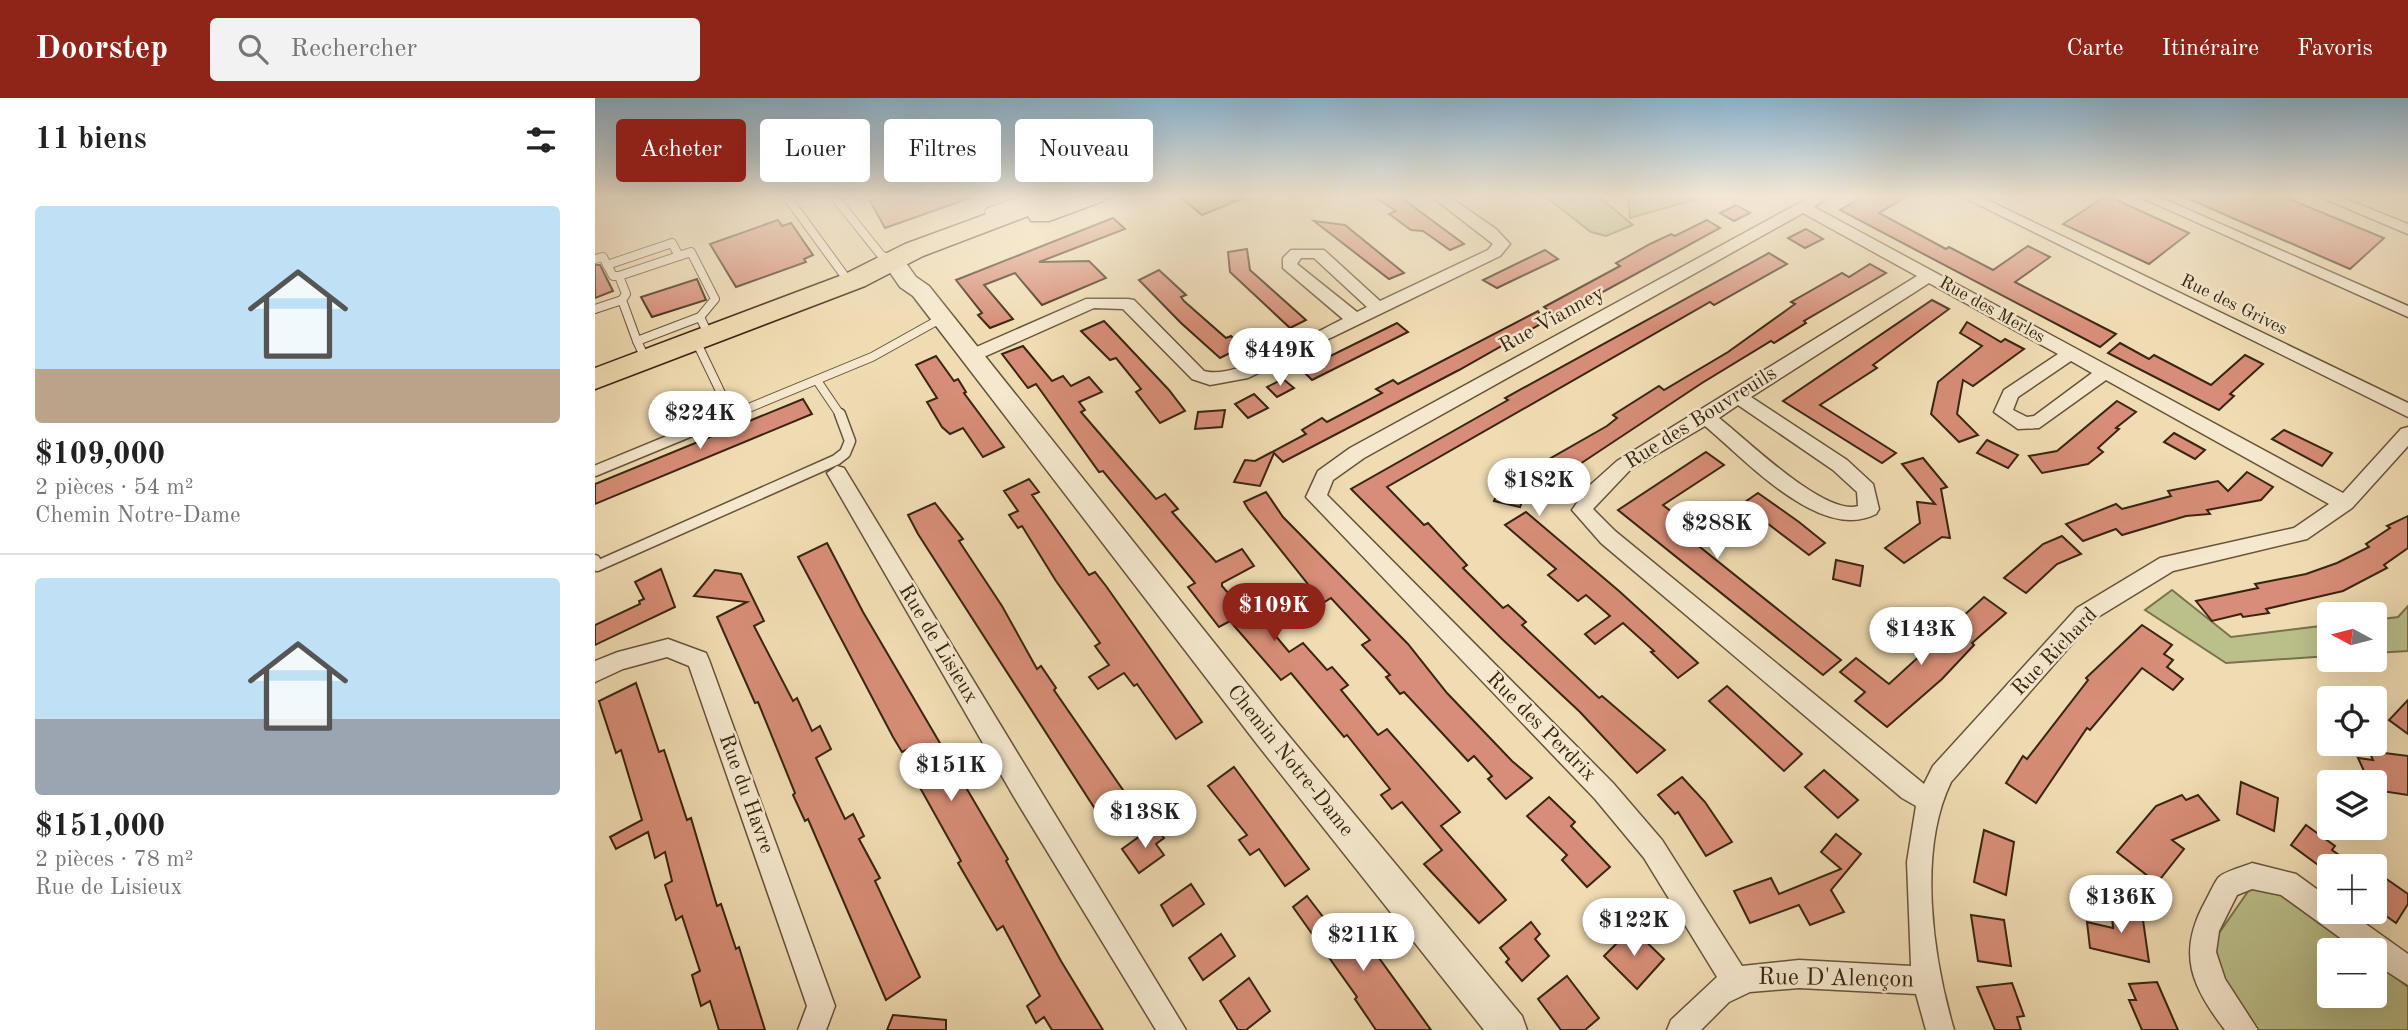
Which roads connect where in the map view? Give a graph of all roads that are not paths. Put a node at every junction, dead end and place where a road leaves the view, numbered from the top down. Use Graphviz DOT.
graph roads {
  1 [pos="820,239"];
  2 [pos="869,239"];
  3 [pos="962,239"];
  4 [pos="985,239"];
  5 [pos="1498,239"];
  6 [pos="1743,239"];
  7 [pos="1862,239"];
  8 [pos="2057,239"];
  9 [pos="2244,239"];
  10 [pos="679,256"];
  11 [pos="595,259"];
  12 [pos="607,265"];
  13 [pos="909,271"];
  14 [pos="619,276"];
  15 [pos="1929,276"];
  16 [pos="852,281"];
  17 [pos="622,300"];
  18 [pos="1377,307"];
  19 [pos="595,309"];
  20 [pos="2408,312"];
  21 [pos="942,317"];
  22 [pos="1353,318"];
  23 [pos="701,332"];
  24 [pos="641,350"];
  25 [pos="2071,353"];
  26 [pos="971,356"];
  27 [pos="2105,372"];
  28 [pos="597,379"];
  29 [pos="818,382"];
  30 [pos="1737,396"];
  31 [pos="2408,411"];
  32 [pos="732,416"];
  33 [pos="1706,417"];
  34 [pos="2408,434"];
  35 [pos="595,471"];
  36 [pos="837,473"];
  37 [pos="1317,497"];
  38 [pos="2345,503"];
  39 [pos="595,560"];
  40 [pos="595,672"];
  41 [pos="1929,800"];
  42 [pos="2408,971"];
  43 [pos="1927,981"];
  44 [pos="1736,982"];
  45 [pos="812,1030"];
  46 [pos="1172,1030"];
  47 [pos="1508,1030"];
  48 [pos="1681,1030"];
  49 [pos="1940,1030"];
  50 [pos="2244,1030"];
  1 -- 16 [label="lane"];
  2 -- 13 [label="lane"];
  3 -- 13 [label="main road"];
  4 -- 13 [label="main road"];
  5 -- 18 [label="street"];
  6 -- 37 [label="street, Rue Vianney"];
  7 -- 15 [label="street, Rue des Merles"];
  8 -- 31 [label="street, Rue des Grives"];
  9 -- 20 [label="street"];
  10 -- 12 [label="lane"];
  10 -- 14 [label="lane"];
  10 -- 23 [label="lane"];
  11 -- 12 [label="lane"];
  12 -- 14 [label="lane"];
  13 -- 16 [label="main road"];
  13 -- 21 [label="street, Chemin Notre-Dame"];
  14 -- 17 [label="lane"];
  15 -- 25 [label="street, Rue des Merles"];
  15 -- 30 [label="street, Rue des Bouvreuils"];
  16 -- 23 [label="main road"];
  17 -- 19 [label="lane"];
  17 -- 24 [label="lane"];
  18 -- 22 [label="street"];
  18 -- 22 [label="street"];
  21 -- 26 [label="street, Chemin Notre-Dame"];
  21 -- 29 [label="lane"];
  22 -- 26 [label="street"];
  23 -- 24 [label="main road"];
  23 -- 32 [label="lane"];
  24 -- 28 [label="main road"];
  25 -- 27 [label="street, Rue des Merles"];
  25 -- 27 [label="street, Rue des Merles"];
  26 -- 47 [label="street, Chemin Notre-Dame"];
  27 -- 38 [label="street, Rue des Merles"];
  29 -- 32 [label="lane"];
  29 -- 39 [label="lane"];
  30 -- 33 [label="street, Rue des Bouvreuils"];
  30 -- 33 [label="street"];
  32 -- 35 [label="lane"];
  33 -- 41 [label="street, Rue des Bouvreuils"];
  34 -- 38 [label="street, Rue Richard"];
  36 -- 46 [label="street, Rue de Lisieux"];
  37 -- 44 [label="street, Rue des Perdrix"];
  38 -- 41 [label="street, Rue Richard"];
  40 -- 45 [label="street, Rue du Havre"];
  41 -- 43 [label="street, Rue Richard"];
  42 -- 50 [label="street"];
  43 -- 44 [label="street, Rue D'Alençon"];
  43 -- 49 [label="street, Rue Richard"];
  44 -- 48 [label="street, Rue D'Alençon"];
}
